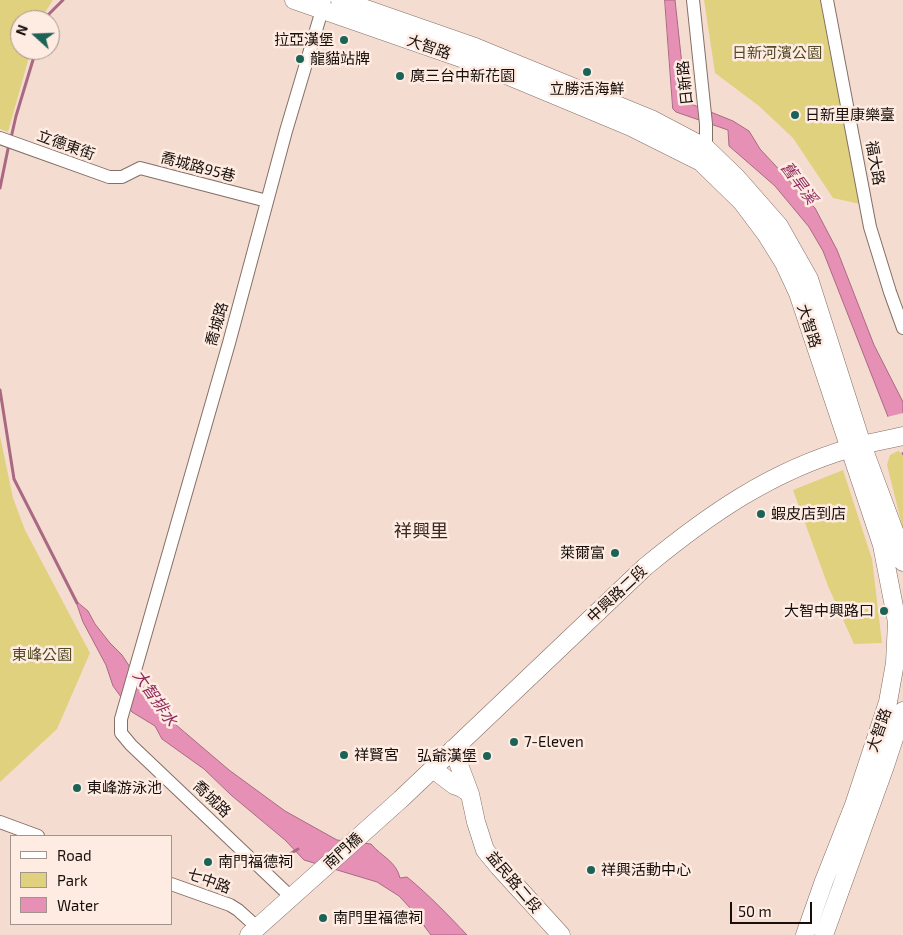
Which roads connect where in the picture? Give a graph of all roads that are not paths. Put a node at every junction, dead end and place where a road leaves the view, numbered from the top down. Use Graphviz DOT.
graph roads {
  1 [pos="294,0"];
  2 [pos="340,0"];
  3 [pos="693,0"];
  4 [pos="827,0"];
  5 [pos="324,5"];
  6 [pos="0,138"];
  7 [pos="704,155"];
  8 [pos="122,177"];
  9 [pos="267,201"];
  10 [pos="903,328"];
  11 [pos="896,438"];
  12 [pos="856,446"];
  13 [pos="903,562"];
  14 [pos="903,711"];
  15 [pos="453,749"];
  16 [pos="432,769"];
  17 [pos="470,794"];
  18 [pos="385,813"];
  19 [pos="0,822"];
  20 [pos="35,835"];
  21 [pos="172,884"];
  22 [pos="296,893"];
  23 [pos="253,931"];
  24 [pos="561,935"];
  25 [pos="806,935"];
  26 [pos="824,935"];
  1 -- 5 [label="street, 大智路"];
  2 -- 7 [label="street, 大智路"];
  3 -- 7 [label="street, 日新路"];
  4 -- 10 [label="street, 福大路"];
  5 -- 7 [label="street, 大智路"];
  5 -- 9 [label="street, 喬城路"];
  6 -- 8 [label="street, 立德東街"];
  7 -- 12 [label="street, 大智路"];
  8 -- 9 [label="street, 喬城路95巷"];
  9 -- 22 [label="street, 喬城路"];
  11 -- 12 [label="street, 中興路二段"];
  12 -- 13 [label="street, 大智路"];
  12 -- 15 [label="street, 中興路二段"];
  12 -- 25 [label="street, 大智路"];
  14 -- 26 [label="street, 大智路"];
  15 -- 16 [label="street, 中興路二段"];
  15 -- 17 [label="street, 益民路二段"];
  16 -- 17 [label="street"];
  16 -- 18 [label="street, 中興路二段"];
  17 -- 24 [label="street, 益民路二段"];
  18 -- 22 [label="street, 南門橋"];
  19 -- 20 [label="street"];
  21 -- 23 [label="street, 七中路"];
  22 -- 23 [label="street, 南門橋"];
}
